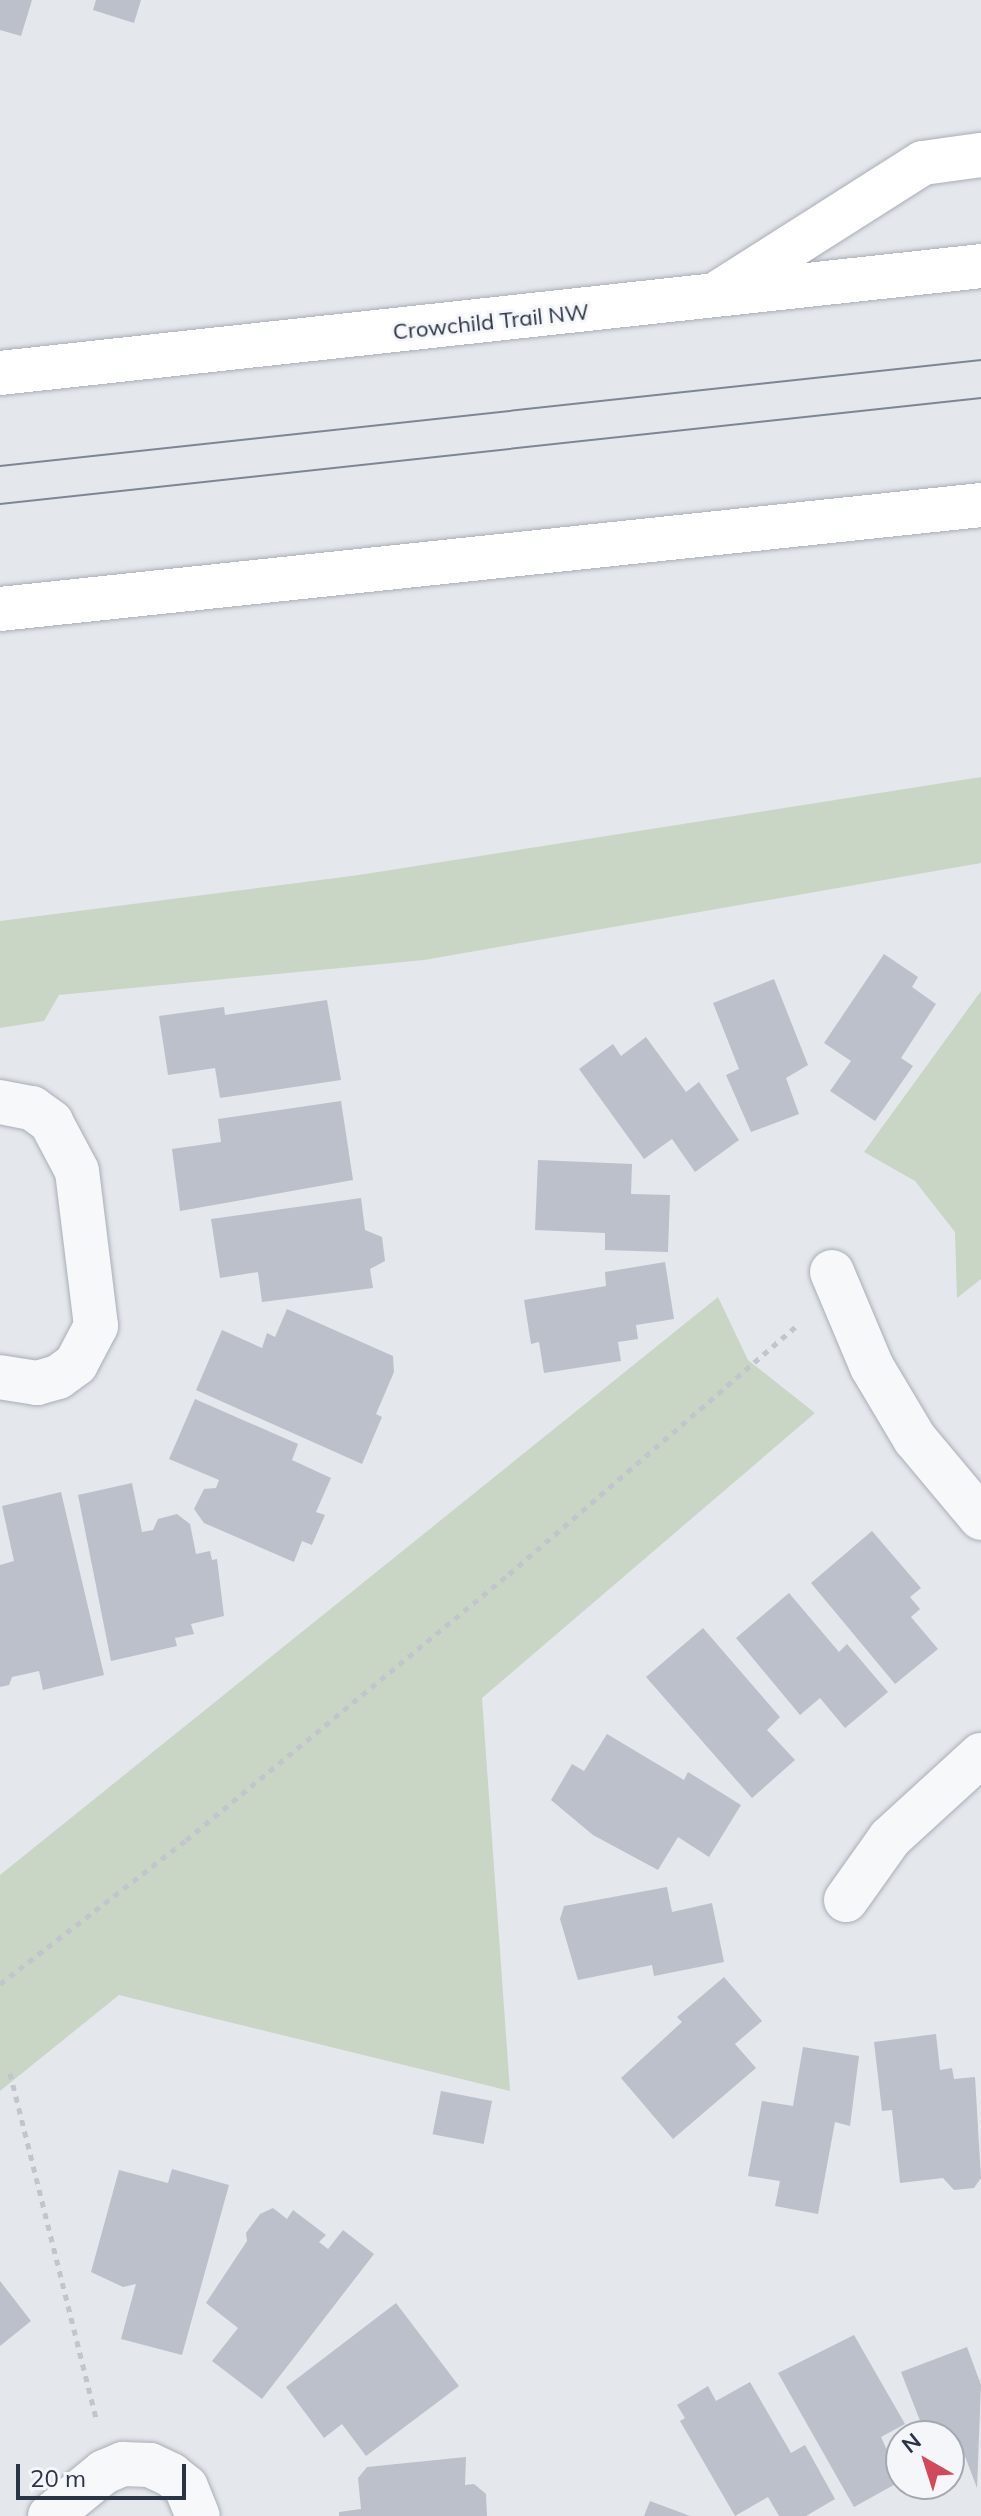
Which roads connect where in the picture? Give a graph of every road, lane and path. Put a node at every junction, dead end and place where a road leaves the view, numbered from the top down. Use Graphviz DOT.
graph roads {
  1 [pos="981,155"];
  2 [pos="981,266"];
  3 [pos="713,296"];
  4 [pos="0,373"];
  5 [pos="981,505"];
  6 [pos="0,609"];
  7 [pos="0,1102"];
  8 [pos="836,1280"];
  9 [pos="0,1377"];
  10 [pos="981,1518"];
  11 [pos="981,1755"];
  12 [pos="846,1900"];
  13 [pos="0,1984"];
  14 [pos="10,2073"];
  15 [pos="123,2464"];
  16 [pos="50,2516"];
  17 [pos="198,2516"];
  1 -- 3 [label="highway"];
  2 -- 3 [label="highway, Crowchild Trail NW"];
  3 -- 4 [label="highway, Crowchild Trail NW"];
  5 -- 6 [label="highway"];
  7 -- 9 [label="street"];
  8 -- 10 [label="street"];
  8 -- 13 [label="path"];
  11 -- 12 [label="street"];
  14 -- 15 [label="path"];
  15 -- 16 [label="street"];
  15 -- 17 [label="street"];
}
